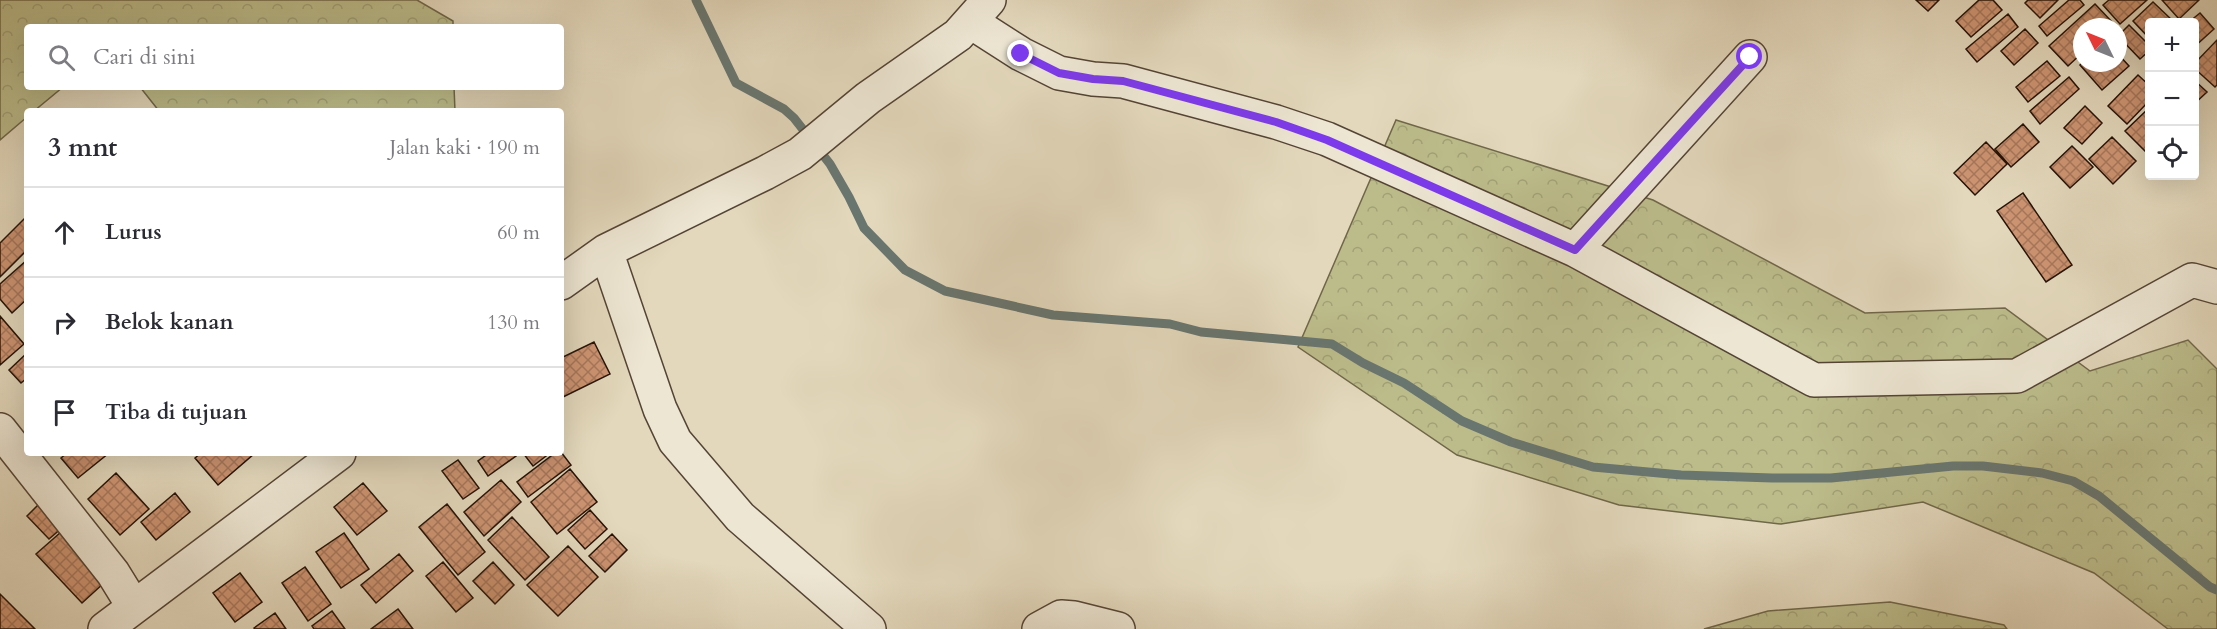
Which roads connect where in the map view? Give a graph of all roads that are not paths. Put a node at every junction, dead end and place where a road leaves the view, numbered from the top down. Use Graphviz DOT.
graph roads {
  1 [pos="980,11"];
  2 [pos="1750,57"];
  3 [pos="1575,250"];
  4 [pos="606,251"];
  5 [pos="564,281"];
  6 [pos="2217,287"];
  7 [pos="0,430"];
  8 [pos="335,456"];
  9 [pos="134,607"];
  10 [pos="105,629"];
  11 [pos="869,629"];
  12 [pos="1039,629"];
  13 [pos="1118,629"];
  1 -- 3 [label="street"];
  1 -- 4 [label="street"];
  2 -- 3 [label="street"];
  3 -- 6 [label="street"];
  4 -- 5 [label="street"];
  4 -- 11 [label="street"];
  7 -- 9 [label="street"];
  8 -- 9 [label="street"];
  9 -- 10 [label="street"];
  12 -- 13 [label="street"];
}
